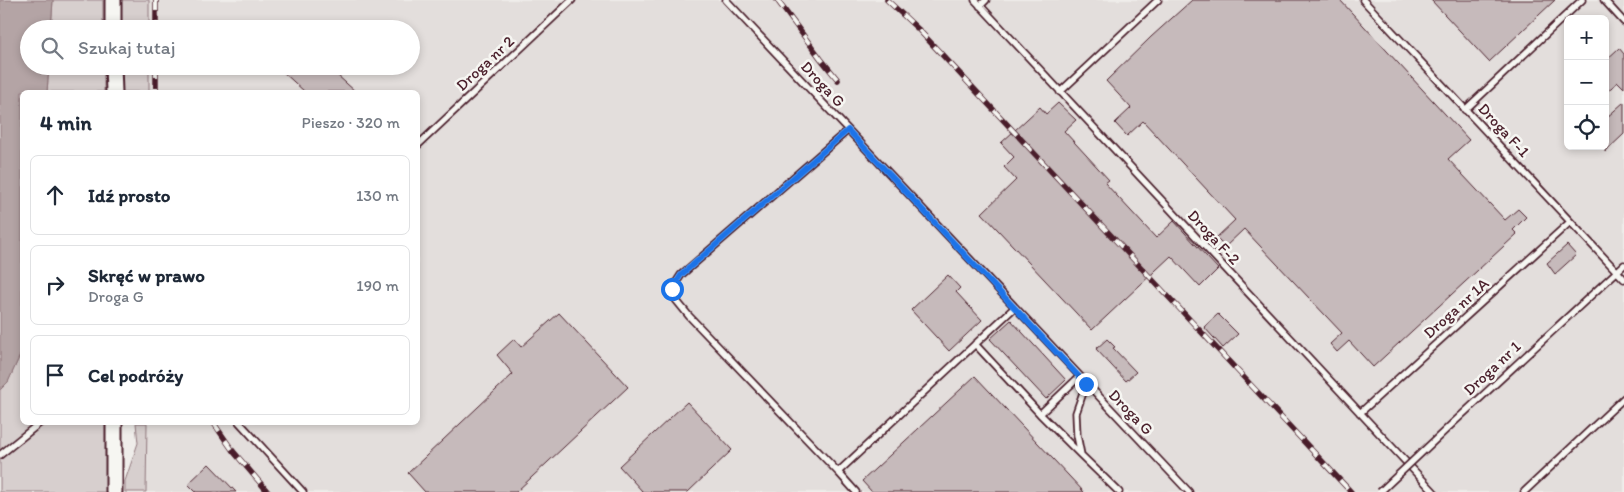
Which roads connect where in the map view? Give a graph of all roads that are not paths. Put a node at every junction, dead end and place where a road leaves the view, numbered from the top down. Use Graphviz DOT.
graph roads {
  1 [pos="113,0"];
  2 [pos="572,0"];
  3 [pos="726,0"];
  4 [pos="974,0"];
  5 [pos="986,0"];
  6 [pos="1158,0"];
  7 [pos="1363,0"];
  8 [pos="1582,0"];
  9 [pos="1604,0"];
  10 [pos="980,6"];
  11 [pos="113,20"];
  12 [pos="1624,22"];
  13 [pos="114,75"];
  14 [pos="114,90"];
  15 [pos="1060,92"];
  16 [pos="1465,110"];
  17 [pos="848,130"];
  18 [pos="420,143"];
  19 [pos="1570,222"];
  20 [pos="1624,265"];
  21 [pos="1617,272"];
  22 [pos="1624,280"];
  23 [pos="1014,308"];
  24 [pos="975,344"];
  25 [pos="1080,377"];
  26 [pos="1086,384"];
  27 [pos="1624,398"];
  28 [pos="1360,413"];
  29 [pos="1040,414"];
  30 [pos="37,425"];
  31 [pos="114,425"];
  32 [pos="242,425"];
  33 [pos="0,455"];
  34 [pos="1081,455"];
  35 [pos="838,472"];
  36 [pos="114,492"];
  37 [pos="303,492"];
  38 [pos="856,492"];
  39 [pos="1119,492"];
  40 [pos="1189,492"];
  41 [pos="1380,492"];
  42 [pos="1434,492"];
  43 [pos="1524,492"];
  1 -- 11 [label="street"];
  2 -- 18 [label="lane, Droga nr 2"];
  3 -- 17 [label="lane, Droga G"];
  4 -- 10 [label="lane, Droga F-2"];
  5 -- 10 [label="lane"];
  6 -- 15 [label="lane"];
  7 -- 16 [label="lane, Droga F-1"];
  8 -- 16 [label="lane"];
  9 -- 12 [label="lane"];
  10 -- 15 [label="lane, Droga F-2"];
  13 -- 14 [label="street"];
  15 -- 28 [label="lane, Droga F-2"];
  16 -- 19 [label="lane, Droga F-1"];
  17 -- 23 [label="lane, Droga G"];
  17 -- 35 [label="lane"];
  19 -- 21 [label="lane, Droga F-1"];
  19 -- 28 [label="lane, Droga nr 1A"];
  20 -- 21 [label="lane, Droga nr 1"];
  21 -- 22 [label="lane, Droga F-1"];
  21 -- 41 [label="lane, Droga nr 1, bridge"];
  23 -- 24 [label="lane"];
  23 -- 25 [label="lane, Droga G"];
  24 -- 29 [label="lane"];
  24 -- 35 [label="lane"];
  25 -- 26 [label="lane, Droga G"];
  25 -- 29 [label="lane"];
  26 -- 34 [label="lane"];
  26 -- 40 [label="lane, Droga G"];
  27 -- 43 [label="lane"];
  28 -- 42 [label="lane, Droga F-2"];
  29 -- 34 [label="lane"];
  30 -- 33 [label="lane"];
  31 -- 36 [label="street"];
  32 -- 37 [label="lane"];
  34 -- 39 [label="lane"];
  35 -- 38 [label="lane"];
}
